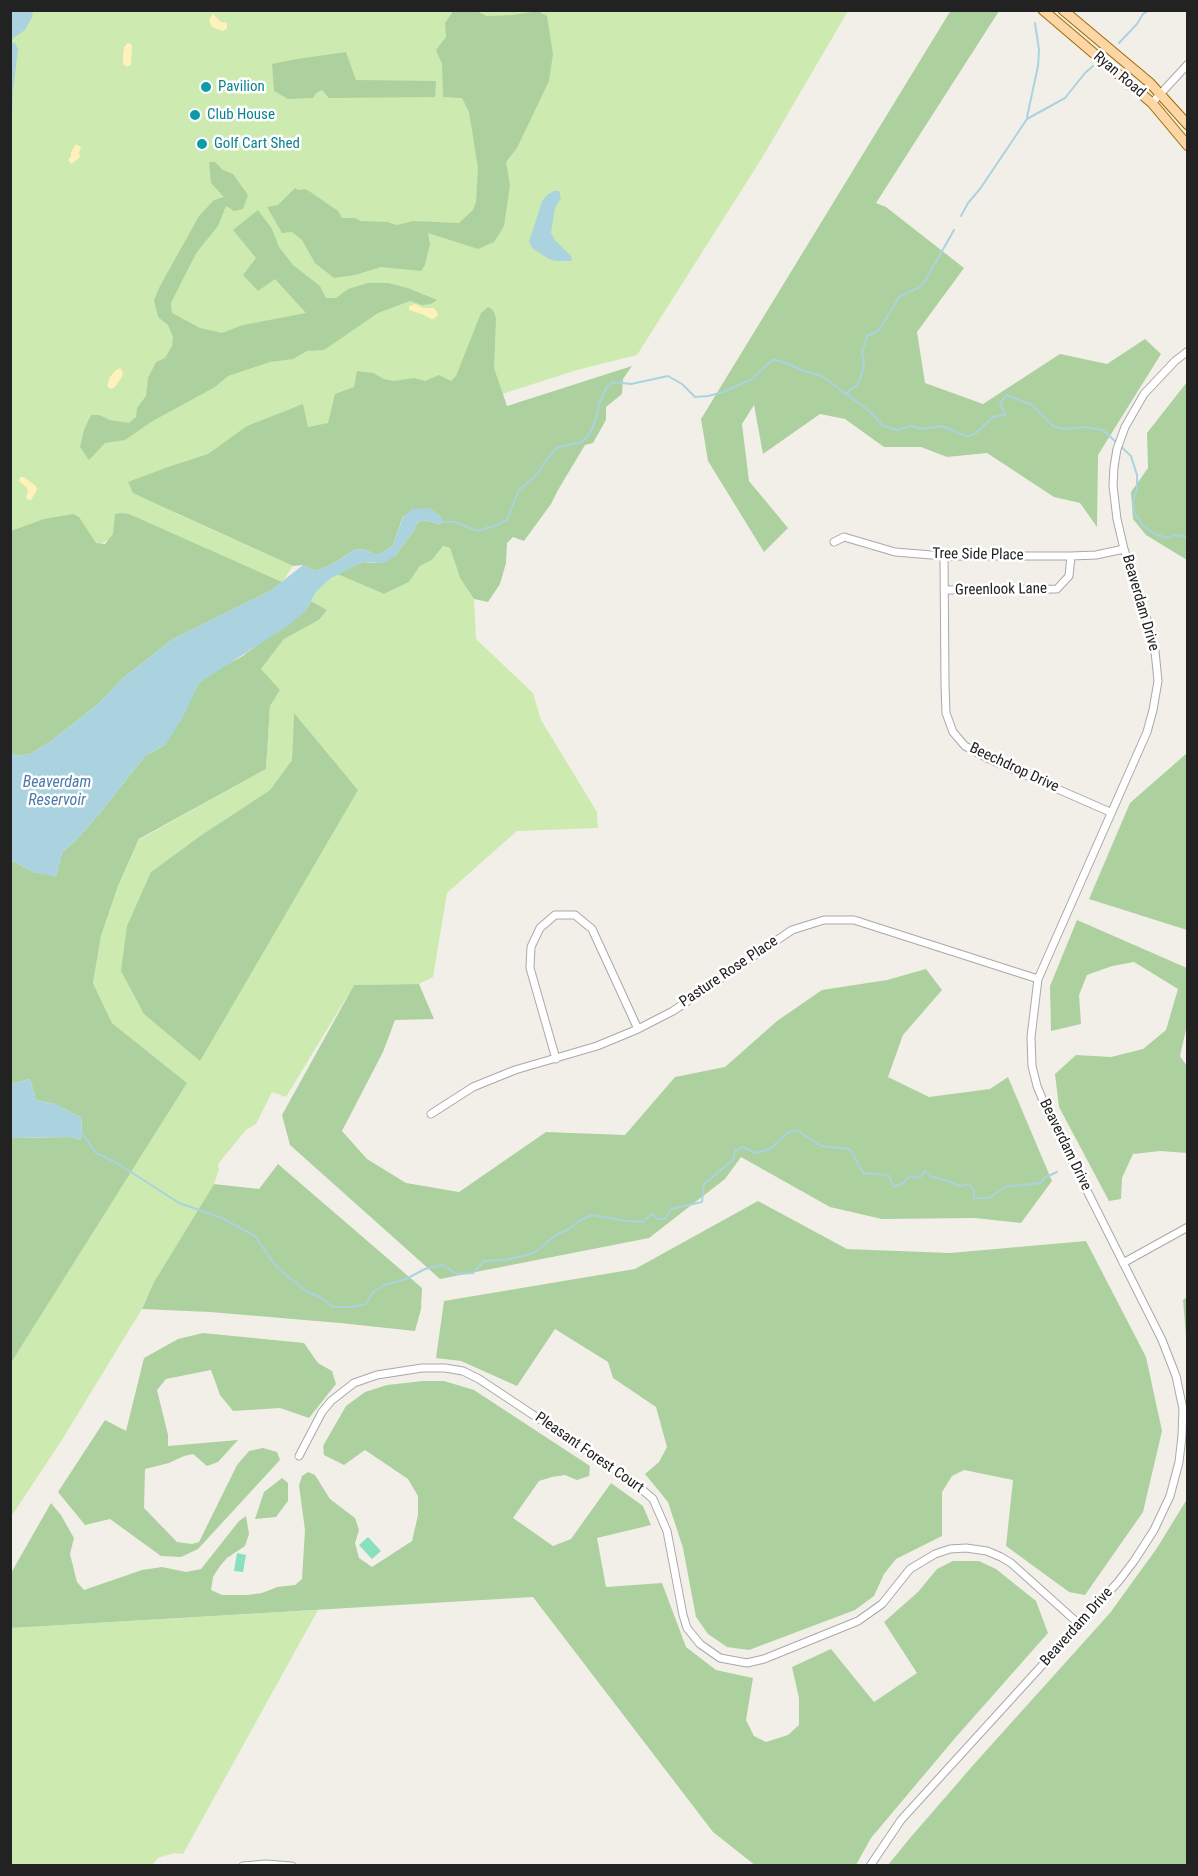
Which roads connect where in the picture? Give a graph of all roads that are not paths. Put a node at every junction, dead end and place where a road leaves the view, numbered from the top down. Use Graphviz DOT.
graph roads {
  1 [pos="1043,10"];
  2 [pos="1064,10"];
  3 [pos="1188,64"];
  4 [pos="1161,94"];
  5 [pos="1152,103"];
  6 [pos="1188,124"];
  7 [pos="1188,146"];
  8 [pos="1188,351"];
  9 [pos="834,542"];
  10 [pos="1124,549"];
  11 [pos="944,556"];
  12 [pos="1071,556"];
  13 [pos="944,590"];
  14 [pos="1110,812"];
  15 [pos="1038,980"];
  16 [pos="639,1029"];
  17 [pos="556,1059"];
  18 [pos="431,1114"];
  19 [pos="1188,1227"];
  20 [pos="1123,1263"];
  21 [pos="299,1456"];
  22 [pos="1079,1624"];
  23 [pos="243,1866"];
  24 [pos="292,1866"];
  25 [pos="870,1866"];
  1 -- 5 [label="main road, Ryan Road"];
  2 -- 4 [label="main road, Ryan Road"];
  3 -- 4 [label="street"];
  4 -- 5 [label="street"];
  4 -- 6 [label="main road, Ryan Road"];
  5 -- 7 [label="main road, Ryan Road"];
  8 -- 10 [label="street, Beaverdam Drive"];
  9 -- 11 [label="street, Tree Side Place"];
  10 -- 12 [label="street, Tree Side Place"];
  10 -- 14 [label="street, Beaverdam Drive"];
  11 -- 12 [label="street, Tree Side Place"];
  11 -- 13 [label="street, Beechdrop Drive"];
  12 -- 13 [label="street, Greenlook Lane"];
  13 -- 14 [label="street, Beechdrop Drive"];
  14 -- 15 [label="street, Beaverdam Drive"];
  15 -- 16 [label="street, Pasture Rose Place"];
  15 -- 20 [label="street, Beaverdam Drive"];
  16 -- 17 [label="street, Pasture Rose Place"];
  16 -- 17 [label="street"];
  17 -- 18 [label="street, Pasture Rose Place"];
  19 -- 20 [label="street"];
  20 -- 22 [label="street, Beaverdam Drive"];
  21 -- 22 [label="street, Pleasant Forest Court"];
  22 -- 25 [label="street, Beaverdam Drive"];
  23 -- 24 [label="street"];
}
